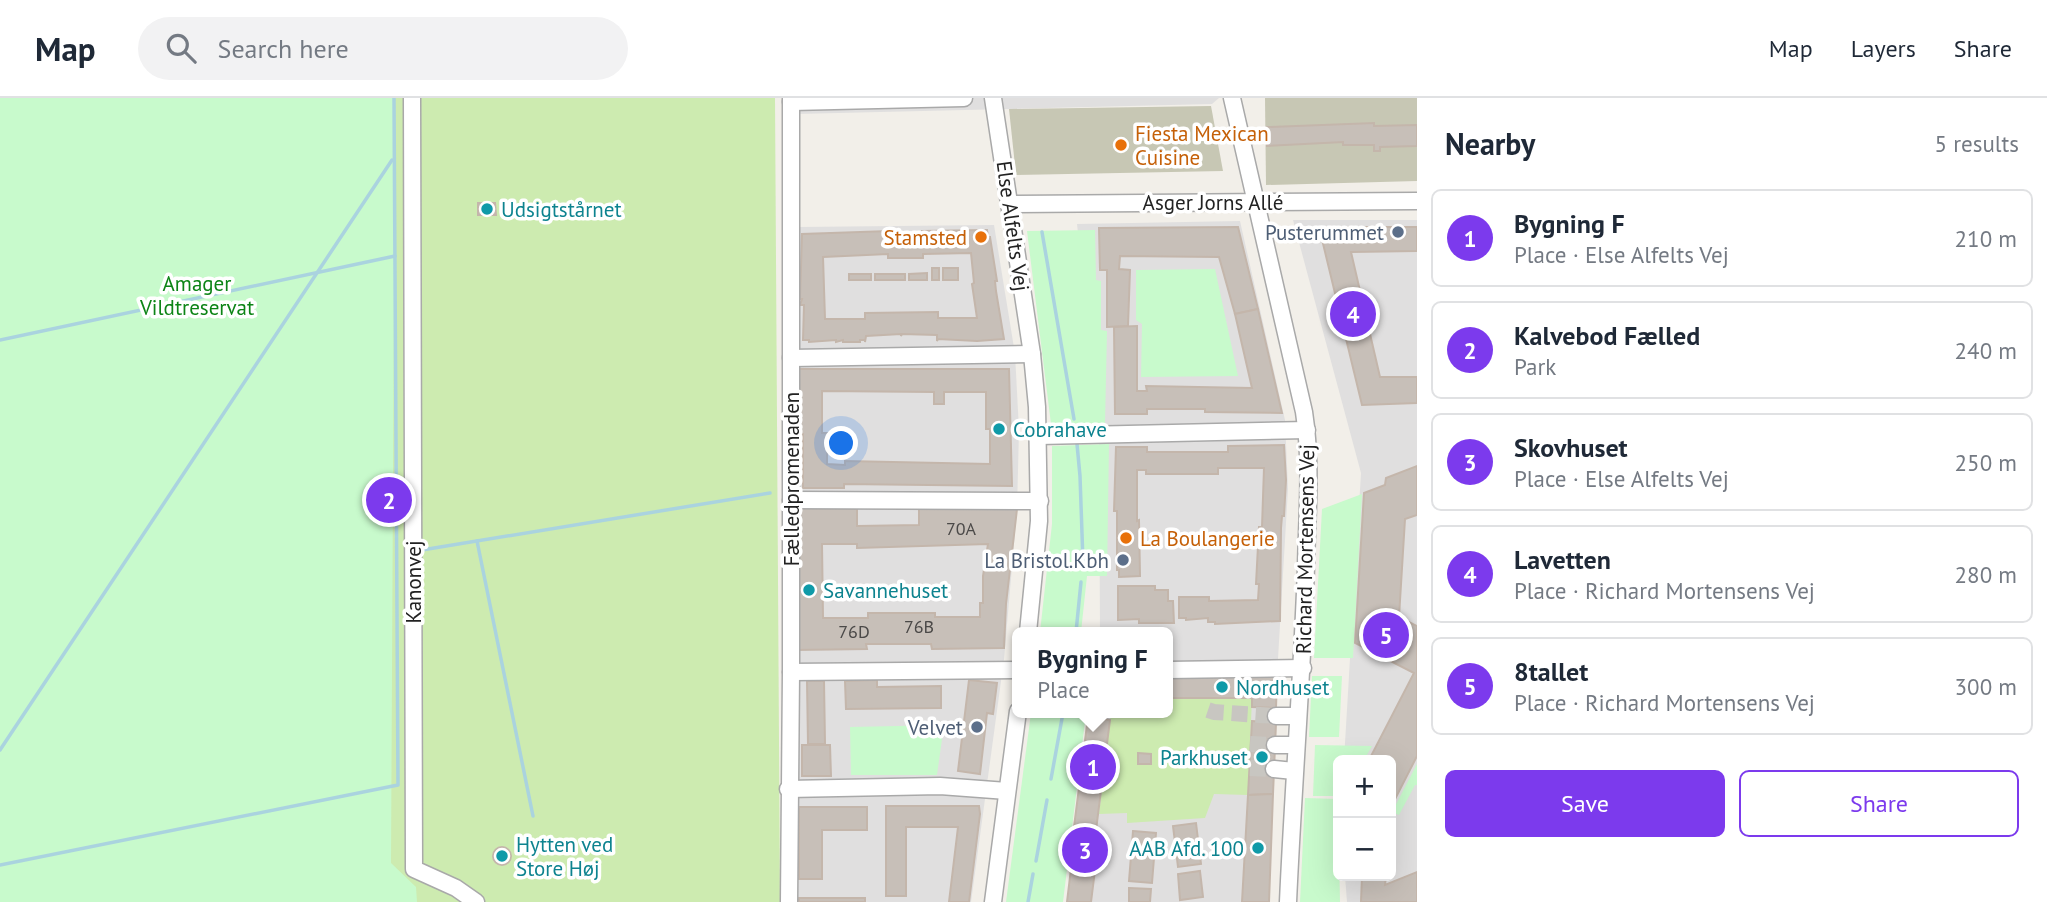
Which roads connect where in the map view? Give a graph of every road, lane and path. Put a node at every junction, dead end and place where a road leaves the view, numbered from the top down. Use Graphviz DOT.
graph roads {
  1 [pos="412,98"];
  2 [pos="964,98"];
  3 [pos="993,98"];
  4 [pos="1232,98"];
  5 [pos="791,100"];
  6 [pos="1417,201"];
  7 [pos="1255,202"];
  8 [pos="1009,204"];
  9 [pos="1032,354"];
  10 [pos="791,358"];
  11 [pos="1307,430"];
  12 [pos="1039,436"];
  13 [pos="791,500"];
  14 [pos="1040,501"];
  15 [pos="1029,627"];
  16 [pos="1303,668"];
  17 [pos="1012,670"];
  18 [pos="1173,670"];
  19 [pos="791,672"];
  20 [pos="1276,716"];
  21 [pos="1297,716"];
  22 [pos="1017,718"];
  23 [pos="1296,745"];
  24 [pos="1275,746"];
  25 [pos="1274,769"];
  26 [pos="1294,771"];
  27 [pos="788,789"];
  28 [pos="1007,791"];
  29 [pos="476,902"];
  30 [pos="789,902"];
  31 [pos="993,902"];
  32 [pos="1288,902"];
  1 -- 29 [label="street, Kanonvej"];
  2 -- 5 [label="street"];
  3 -- 8 [label="street, Else Alfelts Vej"];
  4 -- 7 [label="street, Richard Mortensens Vej"];
  5 -- 10 [label="street, Fælledpromenaden"];
  6 -- 7 [label="street, Asger Jorns Allé"];
  7 -- 8 [label="street, Asger Jorns Allé"];
  7 -- 11 [label="street, Richard Mortensens Vej"];
  8 -- 9 [label="street, Else Alfelts Vej"];
  9 -- 10 [label="street"];
  9 -- 12 [label="street, Else Alfelts Vej"];
  10 -- 13 [label="street, Fælledpromenaden"];
  11 -- 12 [label="street, Richard Mortensens Vej"];
  11 -- 16 [label="street, Richard Mortensens Vej"];
  12 -- 14 [label="street, Else Alfelts Vej"];
  13 -- 14 [label="street"];
  13 -- 19 [label="street, Fælledpromenaden"];
  14 -- 15 [label="street, Else Alfelts Vej"];
  16 -- 18 [label="street, Richard Mortensens Vej"];
  16 -- 21 [label="street, Richard Mortensens Vej"];
  17 -- 19 [label="street"];
  19 -- 27 [label="street, Fælledpromenaden"];
  20 -- 21 [label="street"];
  21 -- 23 [label="street, Richard Mortensens Vej"];
  22 -- 28 [label="street"];
  23 -- 24 [label="street"];
  23 -- 26 [label="street, Richard Mortensens Vej"];
  25 -- 26 [label="street"];
  26 -- 32 [label="street, Richard Mortensens Vej"];
  27 -- 28 [label="street"];
  27 -- 30 [label="street, Fælledpromenaden"];
  28 -- 31 [label="street"];
}
